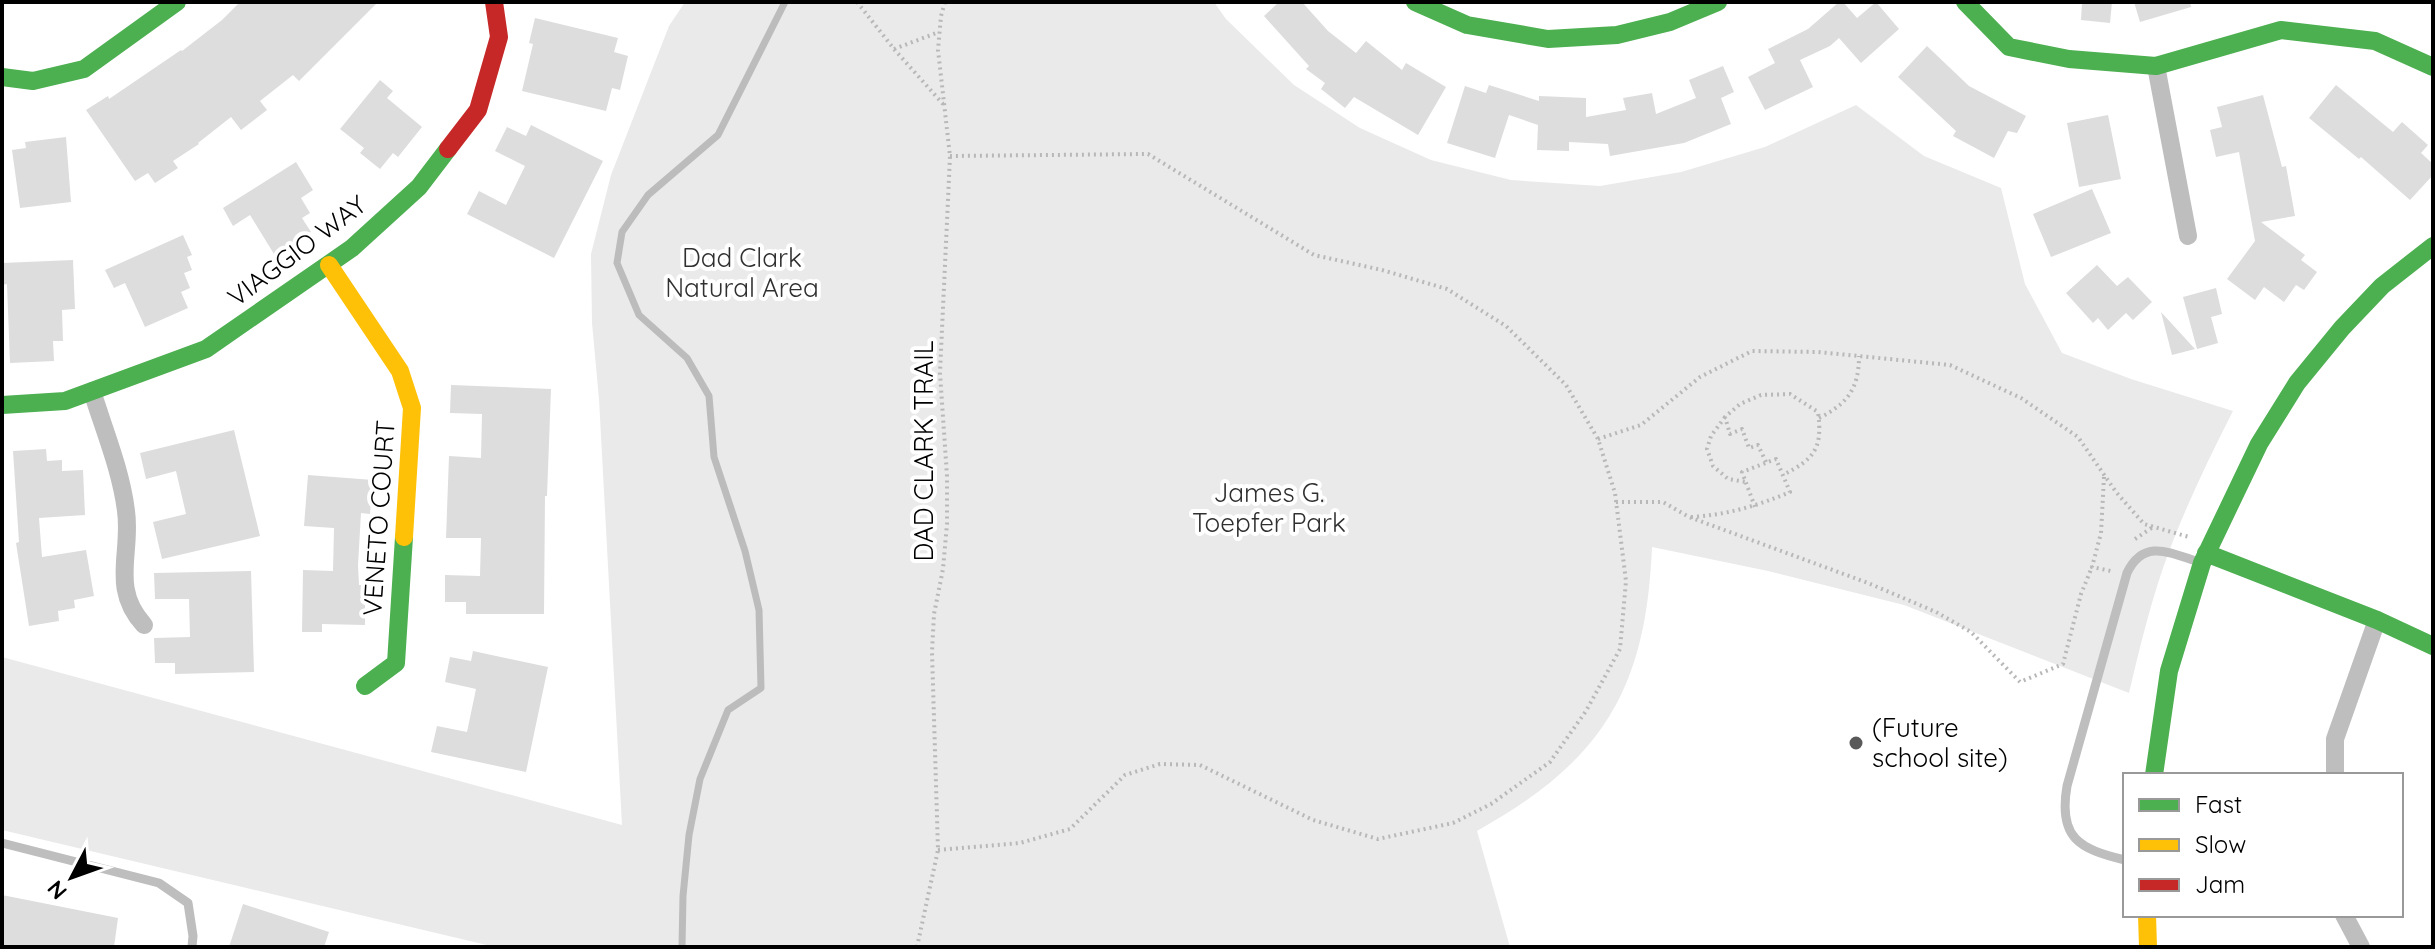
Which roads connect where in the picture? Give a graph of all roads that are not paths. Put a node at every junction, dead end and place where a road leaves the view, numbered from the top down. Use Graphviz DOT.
graph roads {
  1 [pos="177,2"];
  2 [pos="494,2"];
  3 [pos="1415,2"];
  4 [pos="1718,2"];
  5 [pos="1965,2"];
  6 [pos="2156,66"];
  7 [pos="2433,67"];
  8 [pos="2,77"];
  9 [pos="2188,236"];
  10 [pos="2433,246"];
  11 [pos="329,265"];
  12 [pos="92,391"];
  13 [pos="2,405"];
  14 [pos="2206,553"];
  15 [pos="2377,620"];
  16 [pos="144,625"];
  17 [pos="2433,646"];
  18 [pos="365,686"];
  19 [pos="2154,773"];
  20 [pos="2335,773"];
  21 [pos="2,843"];
  22 [pos="2123,860"];
  23 [pos="2147,917"];
  24 [pos="2345,917"];
  25 [pos="192,947"];
  26 [pos="2148,947"];
  27 [pos="2361,947"];
  1 -- 8 [label="street"];
  2 -- 11 [label="street, VIAGGIO WAY"];
  3 -- 4 [label="street"];
  5 -- 6 [label="street"];
  6 -- 7 [label="street"];
  6 -- 9 [label="street"];
  10 -- 14 [label="street"];
  11 -- 12 [label="street, VIAGGIO WAY"];
  11 -- 18 [label="street, VENETO COURT"];
  12 -- 13 [label="street, VIAGGIO WAY"];
  12 -- 16 [label="street"];
  14 -- 15 [label="street"];
  14 -- 19 [label="street"];
  14 -- 22 [label="lane"];
  15 -- 17 [label="street"];
  15 -- 20 [label="street"];
  21 -- 25 [label="lane"];
  23 -- 26 [label="street"];
  24 -- 27 [label="street"];
}
